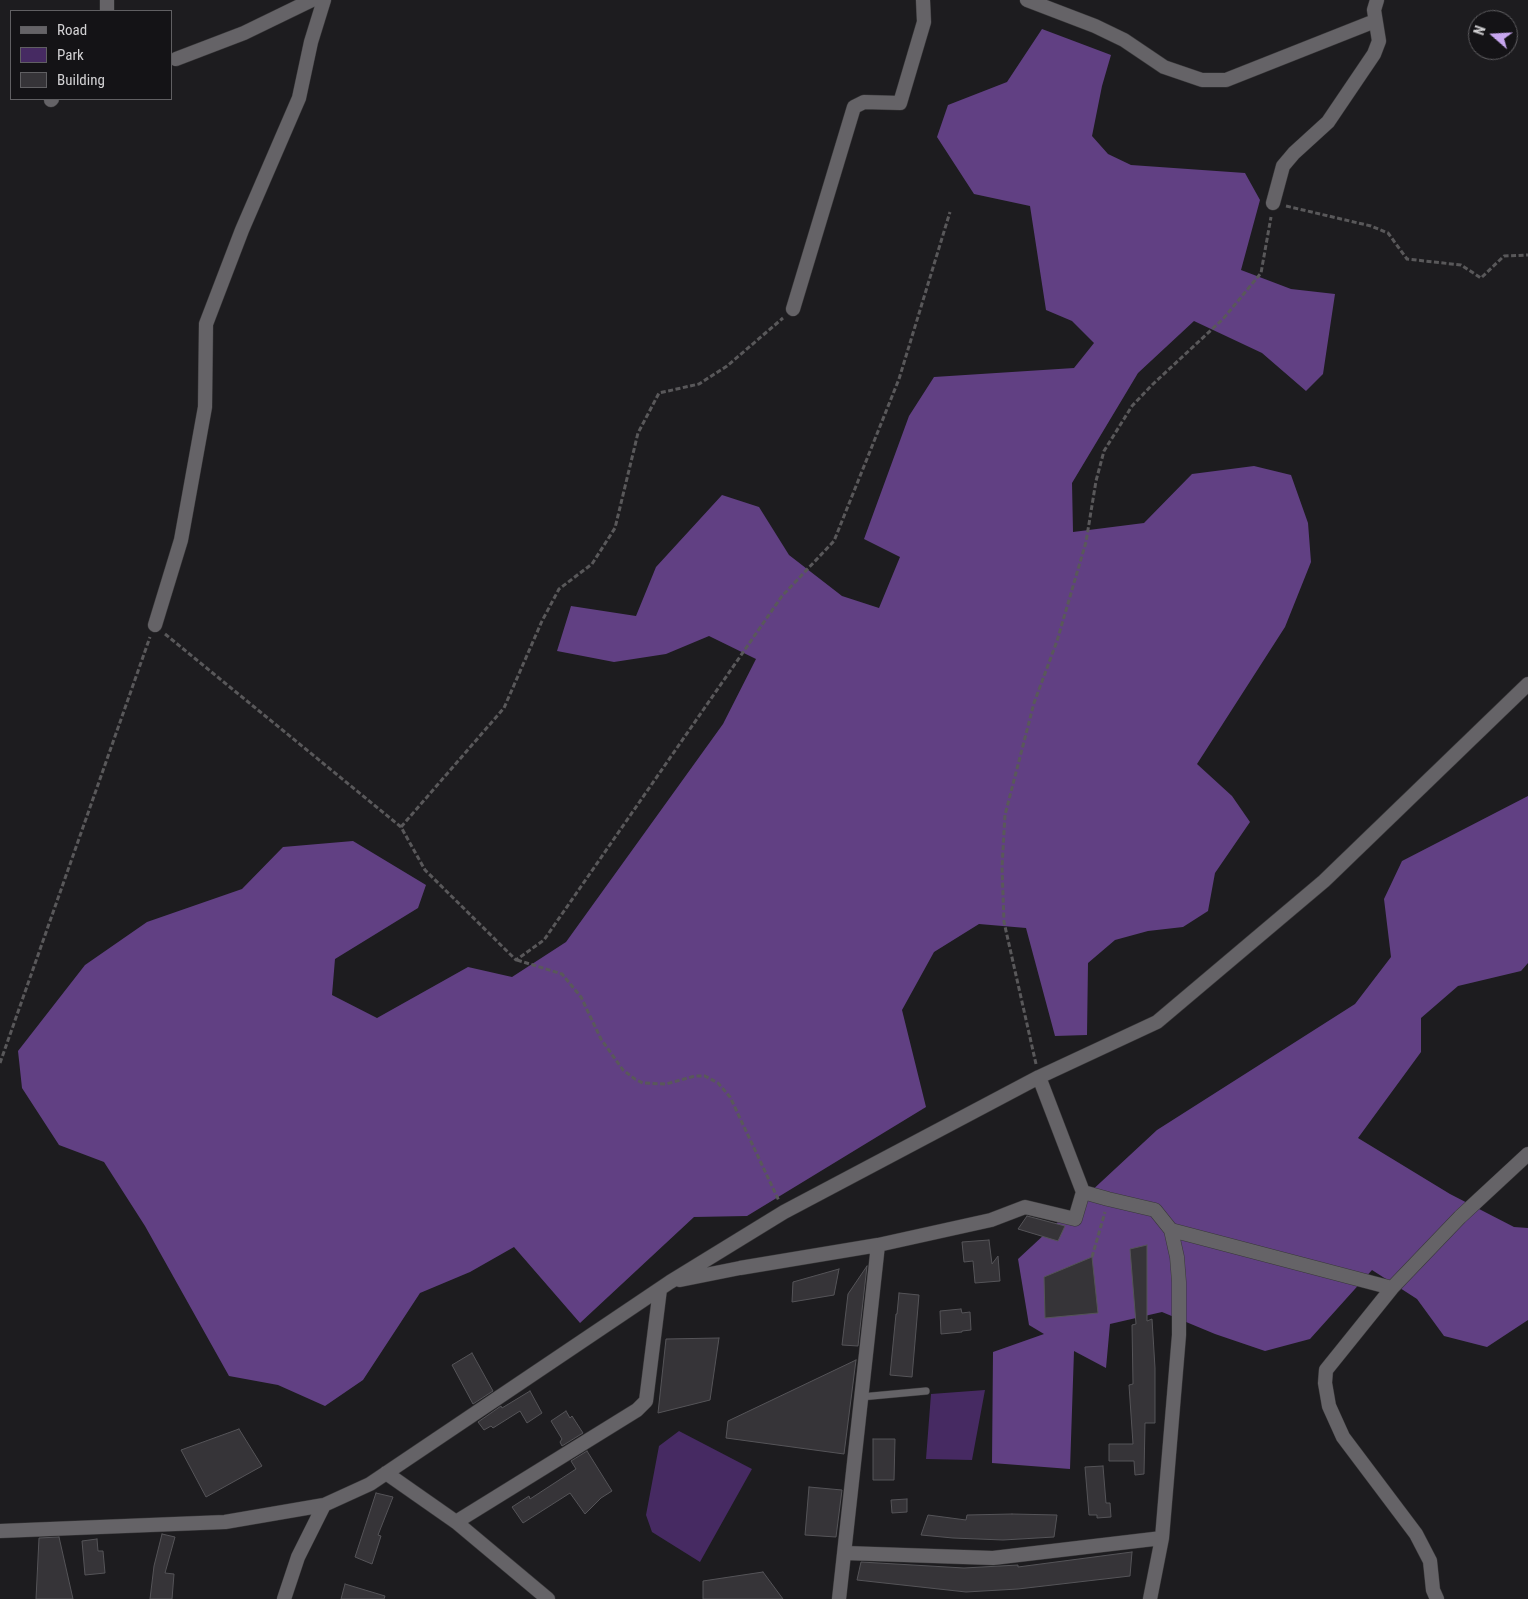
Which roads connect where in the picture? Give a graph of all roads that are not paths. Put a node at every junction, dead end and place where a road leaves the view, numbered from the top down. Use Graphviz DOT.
graph roads {
  1 [pos="312,0"];
  2 [pos="324,0"];
  3 [pos="923,0"];
  4 [pos="1027,0"];
  5 [pos="1377,0"];
  6 [pos="1374,21"];
  7 [pos="176,59"];
  8 [pos="1273,203"];
  9 [pos="793,309"];
  10 [pos="155,625"];
  11 [pos="1528,684"];
  12 [pos="1039,1076"];
  13 [pos="1528,1154"];
  14 [pos="1083,1192"];
  15 [pos="1171,1230"];
  16 [pos="878,1245"];
  17 [pos="665,1285"];
  18 [pos="1392,1288"];
  19 [pos="926,1391"];
  20 [pos="861,1397"];
  21 [pos="386,1474"];
  22 [pos="324,1505"];
  23 [pos="456,1522"];
  24 [pos="0,1531"];
  25 [pos="1162,1538"];
  26 [pos="844,1553"];
  27 [pos="284,1599"];
  28 [pos="548,1599"];
  29 [pos="839,1599"];
  30 [pos="1150,1599"];
  31 [pos="1437,1599"];
  1 -- 7 [label="street"];
  2 -- 10 [label="street"];
  3 -- 9 [label="street"];
  4 -- 6 [label="street"];
  5 -- 6 [label="street"];
  6 -- 8 [label="street"];
  11 -- 12 [label="street"];
  12 -- 14 [label="street"];
  12 -- 17 [label="street"];
  13 -- 18 [label="street"];
  14 -- 15 [label="street"];
  14 -- 16 [label="street"];
  15 -- 18 [label="street"];
  15 -- 25 [label="street"];
  16 -- 17 [label="street"];
  16 -- 20 [label="street"];
  17 -- 21 [label="street"];
  17 -- 23 [label="street"];
  18 -- 31 [label="street"];
  19 -- 20 [label="lane"];
  20 -- 26 [label="street"];
  21 -- 22 [label="street"];
  21 -- 23 [label="street"];
  22 -- 24 [label="street"];
  22 -- 27 [label="street"];
  23 -- 28 [label="street"];
  25 -- 26 [label="street"];
  25 -- 30 [label="street"];
  26 -- 29 [label="street"];
}
